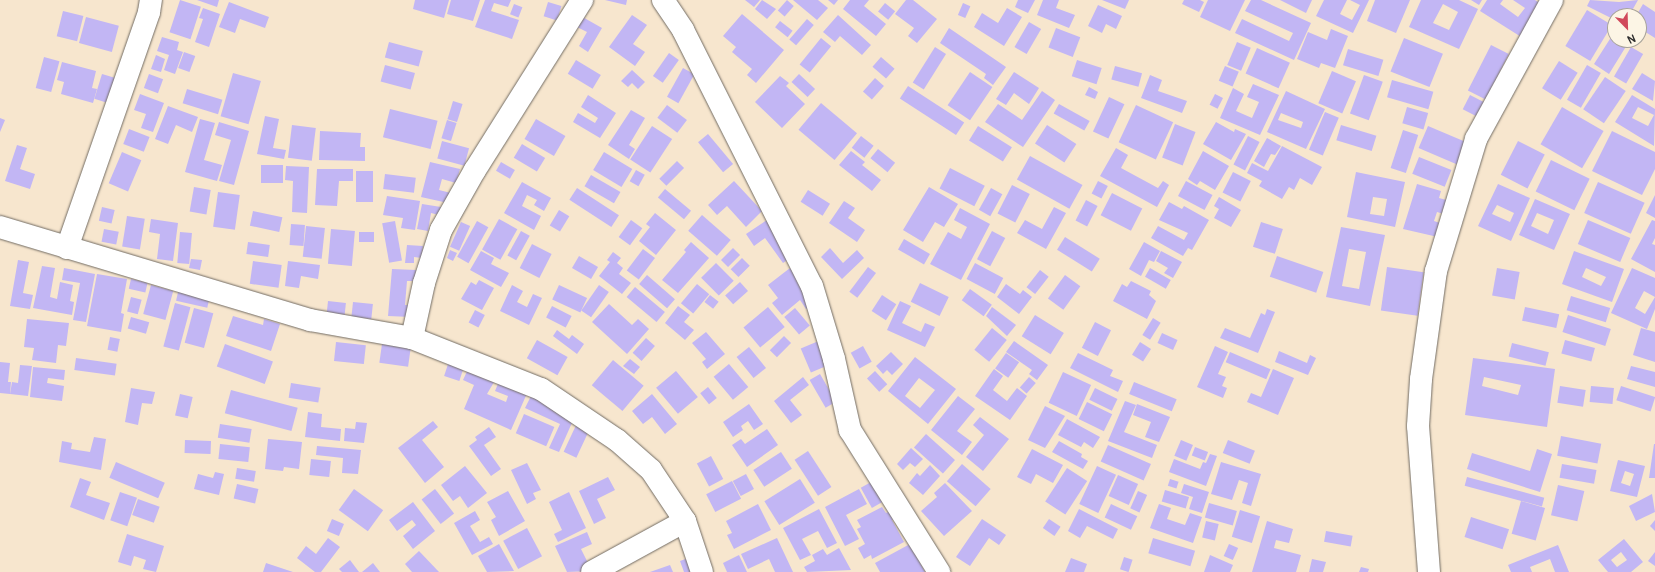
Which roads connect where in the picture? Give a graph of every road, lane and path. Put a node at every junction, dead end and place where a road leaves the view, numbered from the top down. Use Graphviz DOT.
graph roads {
  1 [pos="151,0"];
  2 [pos="582,0"];
  3 [pos="663,0"];
  4 [pos="1552,0"];
  5 [pos="0,227"];
  6 [pos="67,248"];
  7 [pos="412,338"];
  8 [pos="685,521"];
  9 [pos="592,572"];
  10 [pos="702,572"];
  11 [pos="939,572"];
  12 [pos="1429,572"];
  1 -- 6 [label="street"];
  2 -- 7 [label="street"];
  3 -- 11 [label="street"];
  4 -- 12 [label="street"];
  5 -- 6 [label="street"];
  6 -- 7 [label="street"];
  7 -- 8 [label="street"];
  8 -- 9 [label="street"];
  8 -- 10 [label="street"];
}
